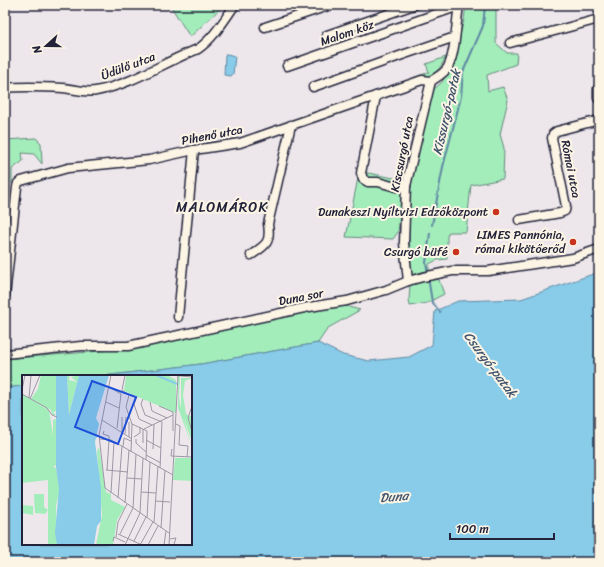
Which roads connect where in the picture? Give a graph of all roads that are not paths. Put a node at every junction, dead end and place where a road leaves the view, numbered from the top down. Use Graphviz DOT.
graph roads {
  1 [pos="235,5"];
  2 [pos="331,5"];
  3 [pos="414,5"];
  4 [pos="459,6"];
  5 [pos="599,19"];
  6 [pos="265,26"];
  7 [pos="327,35"];
  8 [pos="455,37"];
  9 [pos="510,43"];
  10 [pos="287,66"];
  11 [pos="431,81"];
  12 [pos="314,87"];
  13 [pos="5,88"];
  14 [pos="599,89"];
  15 [pos="376,96"];
  16 [pos="599,98"];
  17 [pos="599,120"];
  18 [pos="291,125"];
  19 [pos="194,150"];
  20 [pos="406,186"];
  21 [pos="519,220"];
  22 [pos="599,249"];
  23 [pos="251,255"];
  24 [pos="408,280"];
  25 [pos="5,296"];
  26 [pos="178,317"];
  27 [pos="5,354"];
  1 -- 13 [label="street, Üdülő utca"];
  2 -- 6 [label="street"];
  3 -- 7 [label="street"];
  4 -- 8 [label="street"];
  4 -- 10 [label="street, Malom köz"];
  5 -- 9 [label="street"];
  8 -- 11 [label="street"];
  8 -- 12 [label="street"];
  11 -- 15 [label="street, Pihenő utca"];
  11 -- 20 [label="street, Kiscsurgó utca"];
  14 -- 16 [label="street"];
  15 -- 18 [label="street, Pihenő utca"];
  15 -- 20 [label="street"];
  17 -- 21 [label="street, Római utca"];
  18 -- 19 [label="street, Pihenő utca"];
  18 -- 23 [label="street"];
  19 -- 25 [label="street, Pihenő utca"];
  19 -- 26 [label="street"];
  20 -- 24 [label="street, Kiscsurgó utca"];
  22 -- 24 [label="street, Duna sor"];
  24 -- 27 [label="street, Duna sor"];
}
